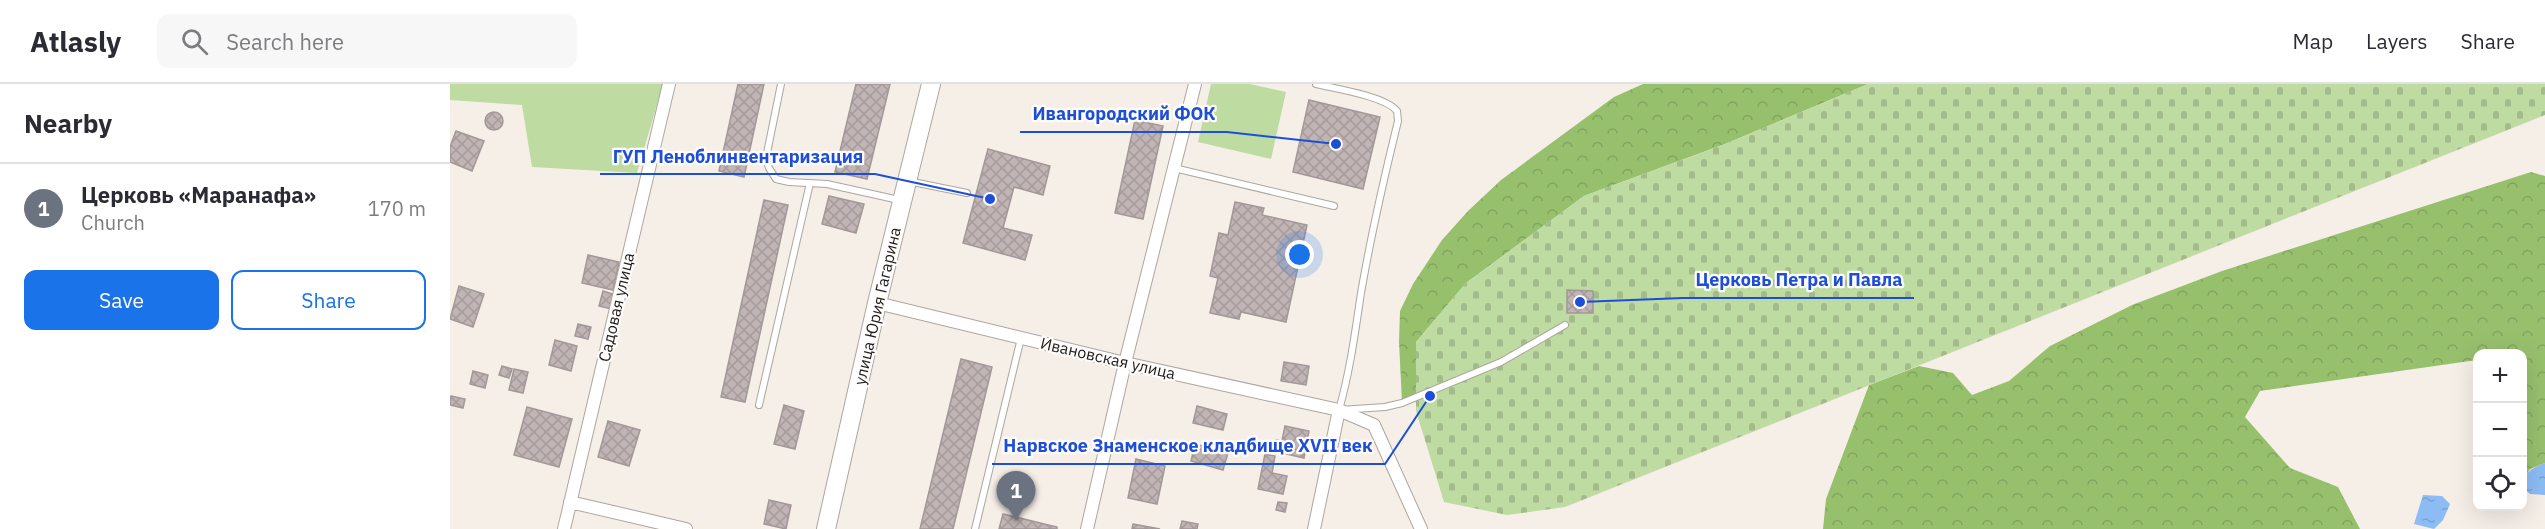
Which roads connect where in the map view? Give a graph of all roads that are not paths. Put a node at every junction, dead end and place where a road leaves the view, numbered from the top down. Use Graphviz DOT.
graph roads {
  1 [pos="669,84"];
  2 [pos="782,84"];
  3 [pos="931,84"];
  4 [pos="1195,84"];
  5 [pos="1316,84"];
  6 [pos="1174,167"];
  7 [pos="907,181"];
  8 [pos="810,183"];
  9 [pos="967,193"];
  10 [pos="902,201"];
  11 [pos="1334,206"];
  12 [pos="877,303"];
  13 [pos="1565,325"];
  14 [pos="1021,338"];
  15 [pos="1125,363"];
  16 [pos="759,405"];
  17 [pos="1339,410"];
  18 [pos="570,502"];
  19 [pos="564,529"];
  20 [pos="686,529"];
  21 [pos="826,529"];
  22 [pos="975,529"];
  23 [pos="1087,529"];
  24 [pos="1314,529"];
  25 [pos="1421,529"];
  1 -- 18 [label="street, Садовая улица"];
  2 -- 8 [label="lane"];
  3 -- 7 [label="street, улица Юрия Гагарина"];
  4 -- 6 [label="street"];
  5 -- 17 [label="lane"];
  6 -- 11 [label="lane"];
  6 -- 15 [label="street"];
  7 -- 9 [label="lane"];
  7 -- 10 [label="street, улица Юрия Гагарина"];
  8 -- 10 [label="lane"];
  8 -- 16 [label="lane"];
  10 -- 12 [label="street, улица Юрия Гагарина"];
  12 -- 14 [label="street, Ивановская улица"];
  12 -- 21 [label="street, улица Юрия Гагарина"];
  13 -- 17 [label="lane"];
  14 -- 15 [label="street, Ивановская улица"];
  14 -- 22 [label="lane"];
  15 -- 17 [label="street, Ивановская улица"];
  15 -- 23 [label="street"];
  17 -- 24 [label="street"];
  17 -- 25 [label="street, Ивановская улица"];
  18 -- 19 [label="street, Садовая улица"];
  18 -- 20 [label="street"];
}
